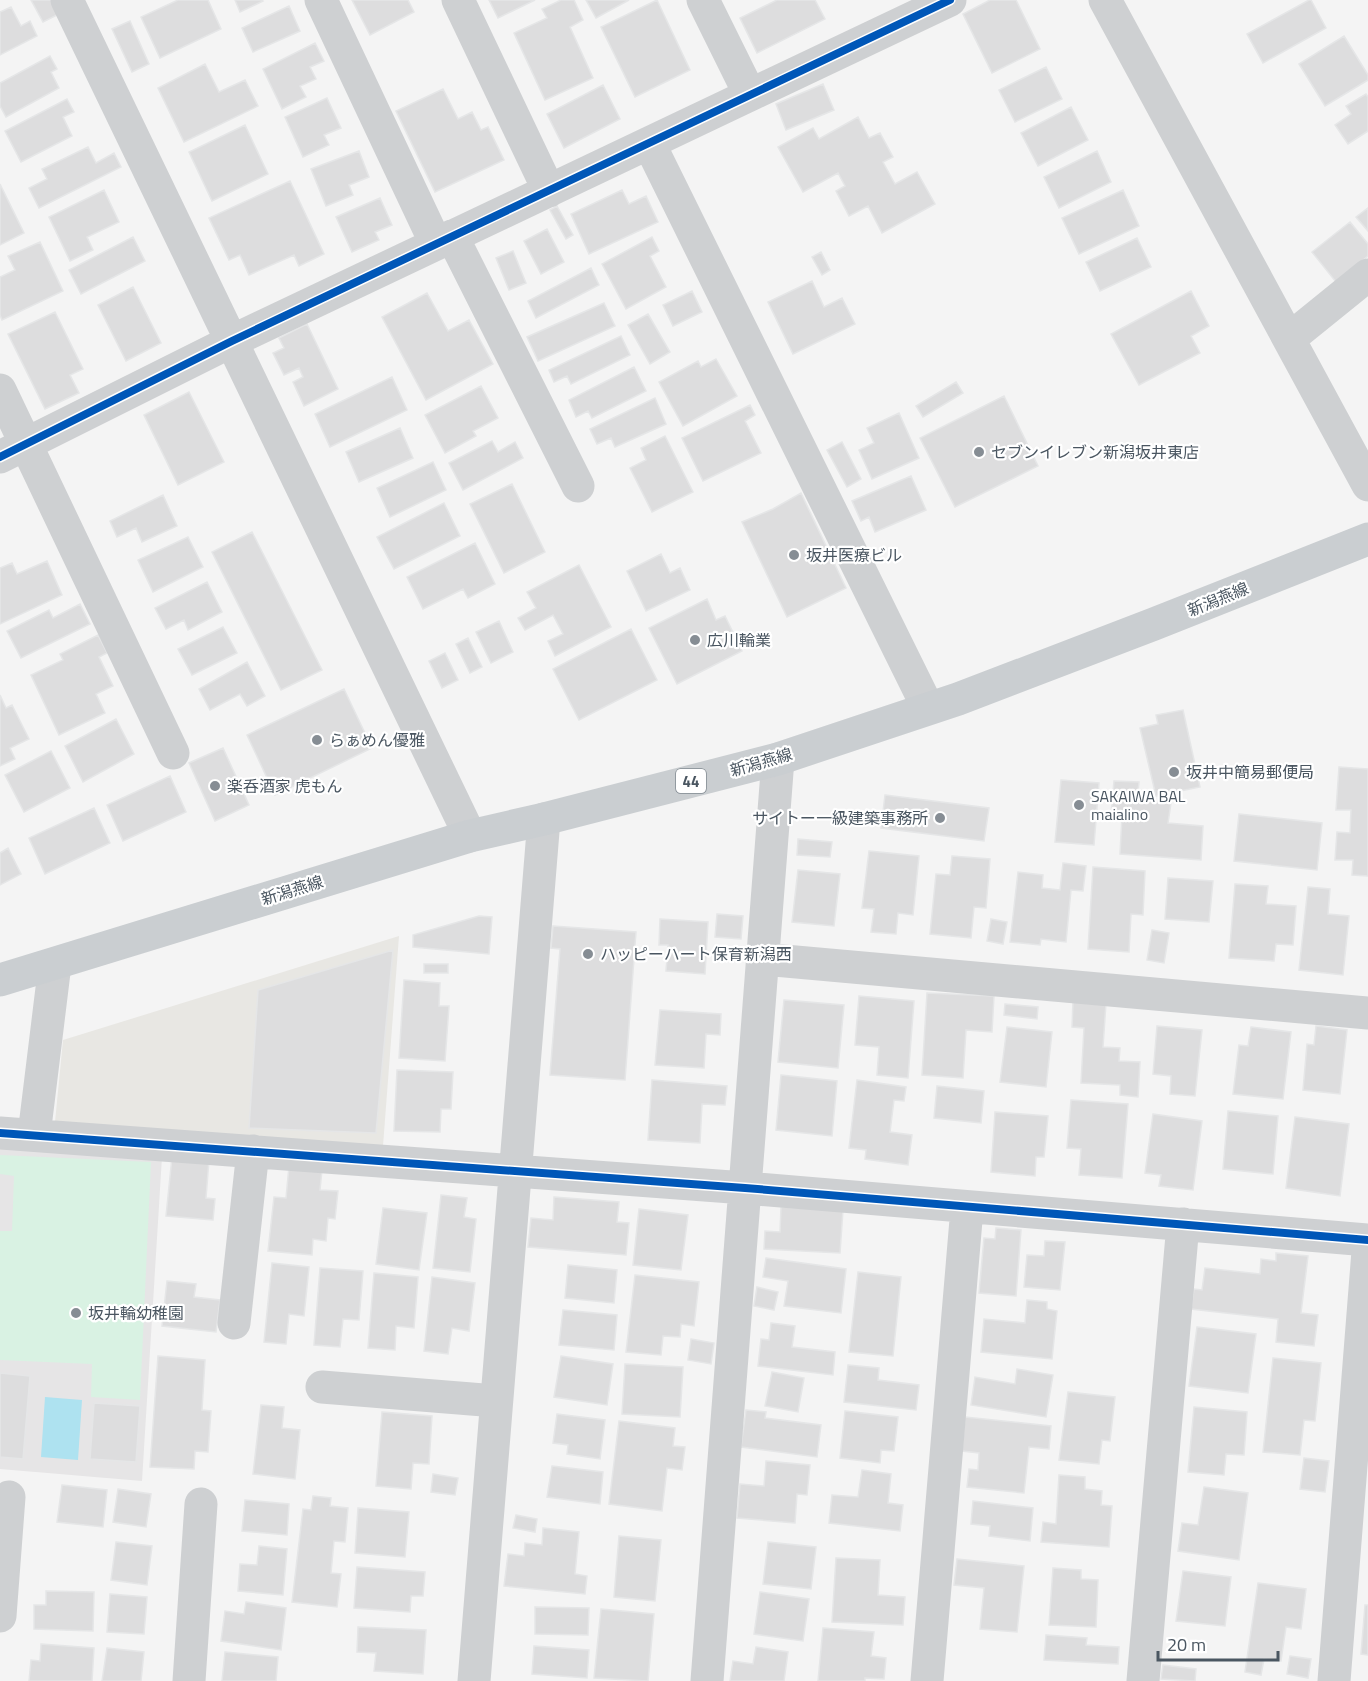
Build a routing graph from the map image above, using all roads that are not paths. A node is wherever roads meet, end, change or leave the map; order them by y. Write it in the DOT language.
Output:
graph roads {
  1 [pos="67,0"];
  2 [pos="321,0"];
  3 [pos="458,0"];
  4 [pos="703,0"];
  5 [pos="950,0"];
  6 [pos="1105,0"];
  7 [pos="750,95"];
  8 [pos="649,143"];
  9 [pos="549,191"];
  10 [pos="444,240"];
  11 [pos="1368,275"];
  12 [pos="1289,339"];
  13 [pos="232,341"];
  14 [pos="0,390"];
  15 [pos="13,451"];
  16 [pos="1368,485"];
  17 [pos="578,486"];
  18 [pos="1368,539"];
  19 [pos="928,708"];
  20 [pos="173,753"];
  21 [pos="778,759"];
  22 [pos="544,819"];
  23 [pos="470,836"];
  24 [pos="762,959"];
  25 [pos="55,964"];
  26 [pos="0,980"];
  27 [pos="1368,1013"];
  28 [pos="0,1133"];
  29 [pos="34,1135"];
  30 [pos="253,1151"];
  31 [pos="515,1171"];
  32 [pos="745,1188"];
  33 [pos="967,1208"];
  34 [pos="1183,1224"];
  35 [pos="1368,1240"];
  36 [pos="1368,1251"];
  37 [pos="234,1323"];
  38 [pos="322,1387"];
  39 [pos="496,1401"];
  40 [pos="9,1497"];
  41 [pos="201,1504"];
  42 [pos="0,1616"];
  43 [pos="189,1681"];
  44 [pos="474,1681"];
  45 [pos="707,1681"];
  46 [pos="927,1681"];
  47 [pos="1143,1681"];
  48 [pos="1334,1681"];
  1 -- 13 [label="street"];
  2 -- 10 [label="street"];
  3 -- 9 [label="street"];
  4 -- 7 [label="street"];
  5 -- 7 [label="street"];
  6 -- 12 [label="street"];
  7 -- 8 [label="street"];
  8 -- 9 [label="street"];
  8 -- 19 [label="street"];
  9 -- 10 [label="street"];
  10 -- 13 [label="street"];
  10 -- 17 [label="street"];
  11 -- 12 [label="street"];
  12 -- 16 [label="street"];
  13 -- 15 [label="street"];
  13 -- 23 [label="street"];
  14 -- 15 [label="street"];
  15 -- 20 [label="street"];
  18 -- 19 [label="main road, 新潟燕線 / 44"];
  19 -- 21 [label="main road, 新潟燕線 / 44"];
  21 -- 22 [label="main road, 新潟燕線 / 44"];
  21 -- 24 [label="street"];
  22 -- 23 [label="main road, 新潟燕線 / 44"];
  22 -- 31 [label="street"];
  23 -- 25 [label="main road, 新潟燕線 / 44"];
  24 -- 27 [label="street"];
  24 -- 32 [label="street"];
  25 -- 26 [label="main road, 新潟燕線 / 44"];
  25 -- 29 [label="street"];
  28 -- 29 [label="street"];
  29 -- 30 [label="street"];
  30 -- 31 [label="street"];
  30 -- 37 [label="street"];
  31 -- 32 [label="street"];
  31 -- 39 [label="street"];
  32 -- 33 [label="street"];
  32 -- 45 [label="street"];
  33 -- 34 [label="street"];
  33 -- 46 [label="street"];
  34 -- 35 [label="street"];
  34 -- 47 [label="street"];
  36 -- 48 [label="street"];
  38 -- 39 [label="street"];
  39 -- 44 [label="street"];
  40 -- 42 [label="street"];
  41 -- 43 [label="street"];
}
